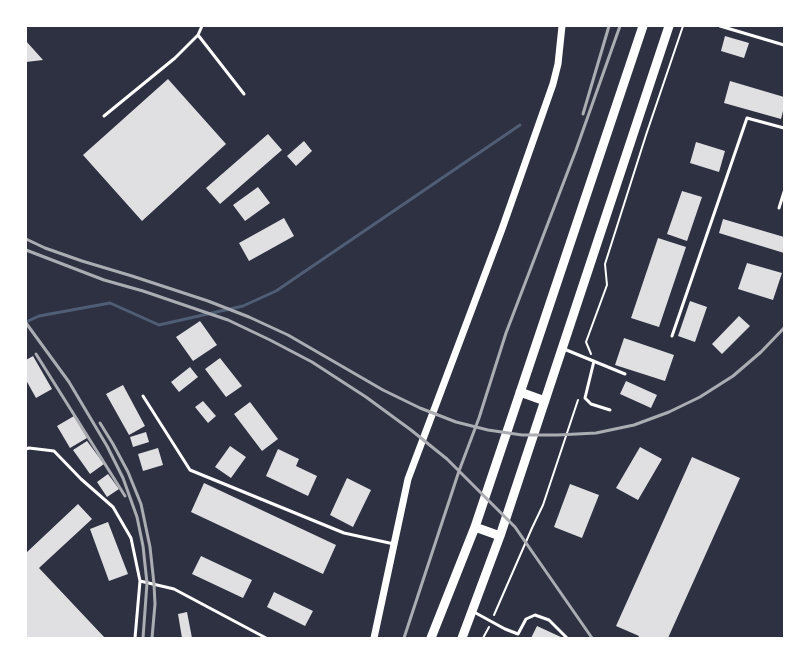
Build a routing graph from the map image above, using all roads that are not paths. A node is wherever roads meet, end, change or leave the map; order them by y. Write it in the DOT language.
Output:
graph roads {
  1 [pos="202,26"];
  2 [pos="562,26"];
  3 [pos="643,26"];
  4 [pos="669,26"];
  5 [pos="720,26"];
  6 [pos="733,28"];
  7 [pos="198,35"];
  8 [pos="784,45"];
  9 [pos="244,94"];
  10 [pos="104,116"];
  11 [pos="784,128"];
  12 [pos="784,192"];
  13 [pos="780,208"];
  14 [pos="672,336"];
  15 [pos="562,348"];
  16 [pos="594,361"];
  17 [pos="625,374"];
  18 [pos="520,392"];
  19 [pos="144,396"];
  20 [pos="545,401"];
  21 [pos="610,410"];
  22 [pos="26,449"];
  23 [pos="475,527"];
  24 [pos="500,536"];
  25 [pos="394,544"];
  26 [pos="140,581"];
  27 [pos="472,612"];
  28 [pos="518,634"];
  29 [pos="135,638"];
  30 [pos="266,638"];
  31 [pos="374,638"];
  32 [pos="431,638"];
  33 [pos="462,638"];
  34 [pos="516,638"];
  35 [pos="567,638"];
  1 -- 7 [label="lane"];
  2 -- 25 [label="street"];
  3 -- 18 [label="highway"];
  4 -- 15 [label="highway"];
  5 -- 6 [label="lane"];
  6 -- 8 [label="lane"];
  7 -- 9 [label="lane"];
  7 -- 10 [label="lane"];
  11 -- 14 [label="lane"];
  12 -- 13 [label="lane"];
  15 -- 16 [label="lane"];
  15 -- 20 [label="highway"];
  16 -- 17 [label="lane"];
  16 -- 21 [label="lane"];
  18 -- 20 [label="highway"];
  18 -- 23 [label="highway"];
  19 -- 25 [label="lane"];
  20 -- 24 [label="highway"];
  22 -- 26 [label="lane"];
  23 -- 24 [label="highway"];
  23 -- 32 [label="highway"];
  24 -- 27 [label="highway"];
  25 -- 31 [label="street"];
  26 -- 29 [label="lane"];
  26 -- 30 [label="lane"];
  27 -- 28 [label="lane"];
  27 -- 33 [label="highway"];
  28 -- 34 [label="lane"];
  28 -- 35 [label="lane"];
}
